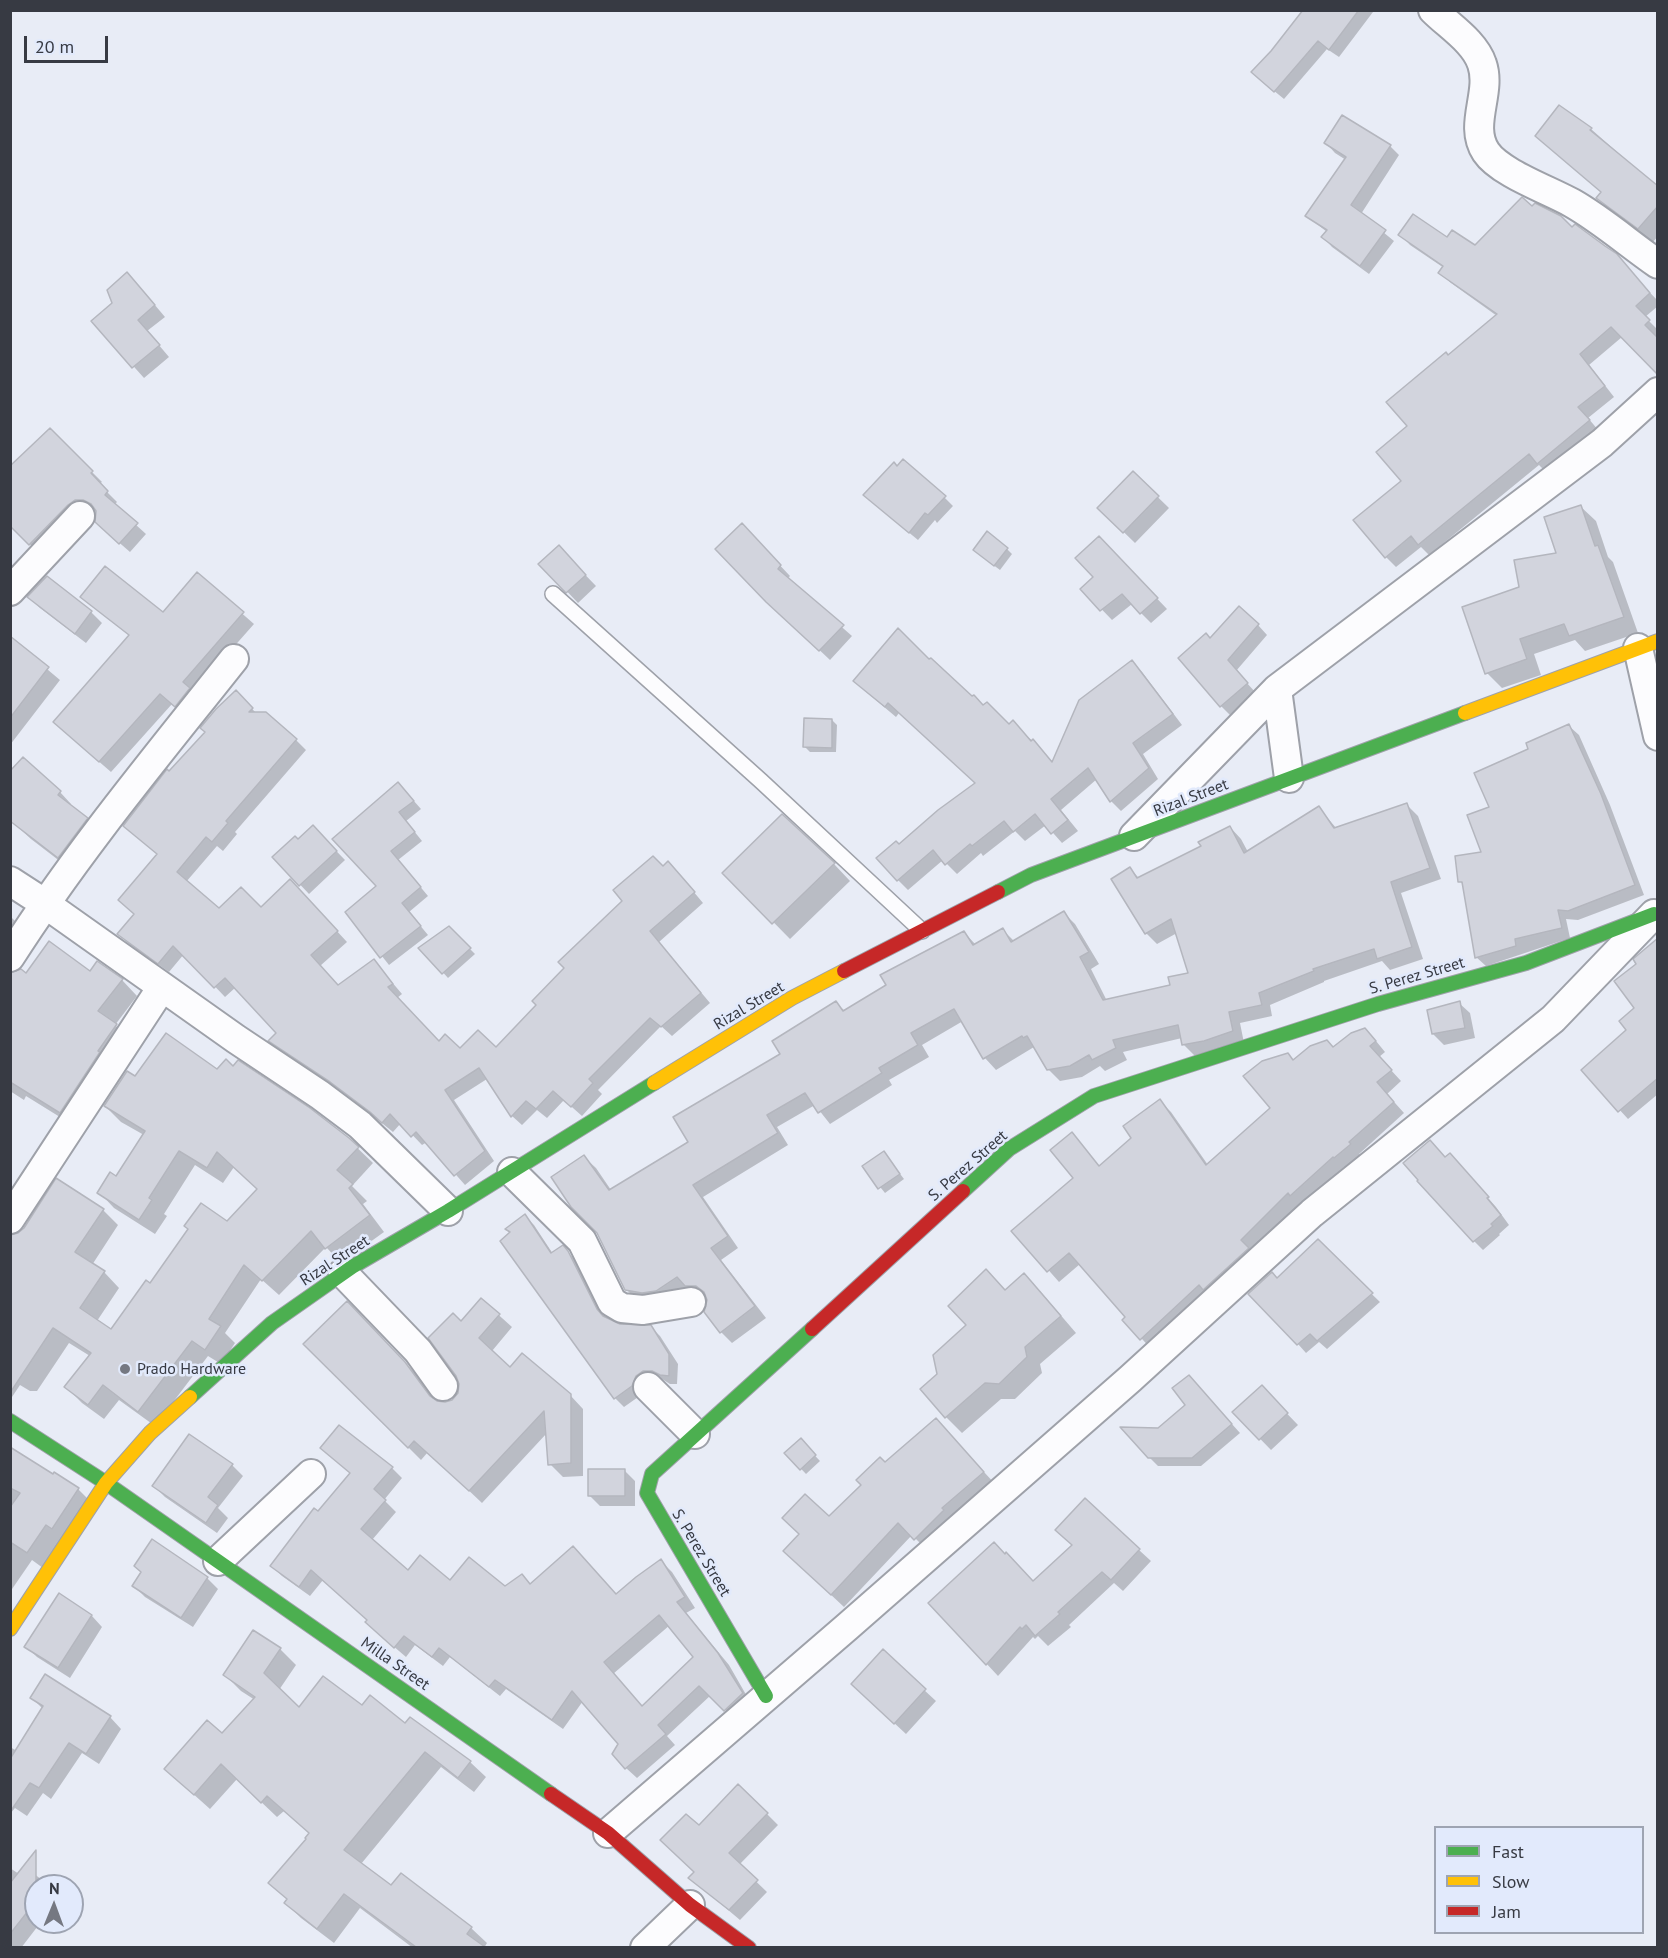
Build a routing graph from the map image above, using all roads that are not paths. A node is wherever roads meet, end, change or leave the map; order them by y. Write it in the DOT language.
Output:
graph roads {
  1 [pos="1433,10"];
  2 [pos="1658,264"];
  3 [pos="1658,392"];
  4 [pos="81,516"];
  5 [pos="10,591"];
  6 [pos="553,594"];
  7 [pos="1648,644"];
  8 [pos="234,659"];
  9 [pos="1277,689"];
  10 [pos="1658,736"];
  11 [pos="1289,778"];
  12 [pos="1134,836"];
  13 [pos="10,881"];
  14 [pos="44,903"];
  15 [pos="1656,912"];
  16 [pos="922,932"];
  17 [pos="10,957"];
  18 [pos="162,987"];
  19 [pos="512,1172"];
  20 [pos="448,1211"];
  21 [pos="10,1219"];
  22 [pos="343,1273"];
  23 [pos="691,1302"];
  24 [pos="443,1386"];
  25 [pos="648,1387"];
  26 [pos="10,1421"];
  27 [pos="695,1434"];
  28 [pos="311,1474"];
  29 [pos="106,1483"];
  30 [pos="218,1561"];
  31 [pos="10,1629"];
  32 [pos="766,1696"];
  33 [pos="608,1833"];
  34 [pos="690,1905"];
  35 [pos="645,1947"];
  36 [pos="749,1947"];
  1 -- 2 [label="street"];
  3 -- 9 [label="street"];
  4 -- 5 [label="street"];
  6 -- 16 [label="lane"];
  7 -- 10 [label="street"];
  7 -- 11 [label="street, Rizal Street"];
  8 -- 14 [label="street"];
  9 -- 11 [label="street"];
  9 -- 12 [label="street"];
  11 -- 12 [label="street, Rizal Street"];
  12 -- 16 [label="street, Rizal Street"];
  13 -- 14 [label="street"];
  14 -- 17 [label="street"];
  14 -- 18 [label="street"];
  15 -- 27 [label="street, S. Perez Street"];
  15 -- 32 [label="street"];
  16 -- 19 [label="street, Rizal Street"];
  18 -- 20 [label="street"];
  18 -- 21 [label="street"];
  19 -- 20 [label="street, Rizal Street"];
  19 -- 23 [label="street"];
  20 -- 22 [label="street, Rizal Street"];
  22 -- 24 [label="street"];
  22 -- 29 [label="street, Rizal Street"];
  25 -- 27 [label="street"];
  26 -- 29 [label="street, Milla Street"];
  27 -- 32 [label="street, S. Perez Street"];
  28 -- 30 [label="street"];
  29 -- 30 [label="street, Milla Street"];
  29 -- 31 [label="street, Rizal Street"];
  30 -- 33 [label="street, Milla Street"];
  32 -- 33 [label="street"];
  33 -- 34 [label="street, Milla Street"];
  34 -- 35 [label="street"];
  34 -- 36 [label="street, Milla Street"];
}
